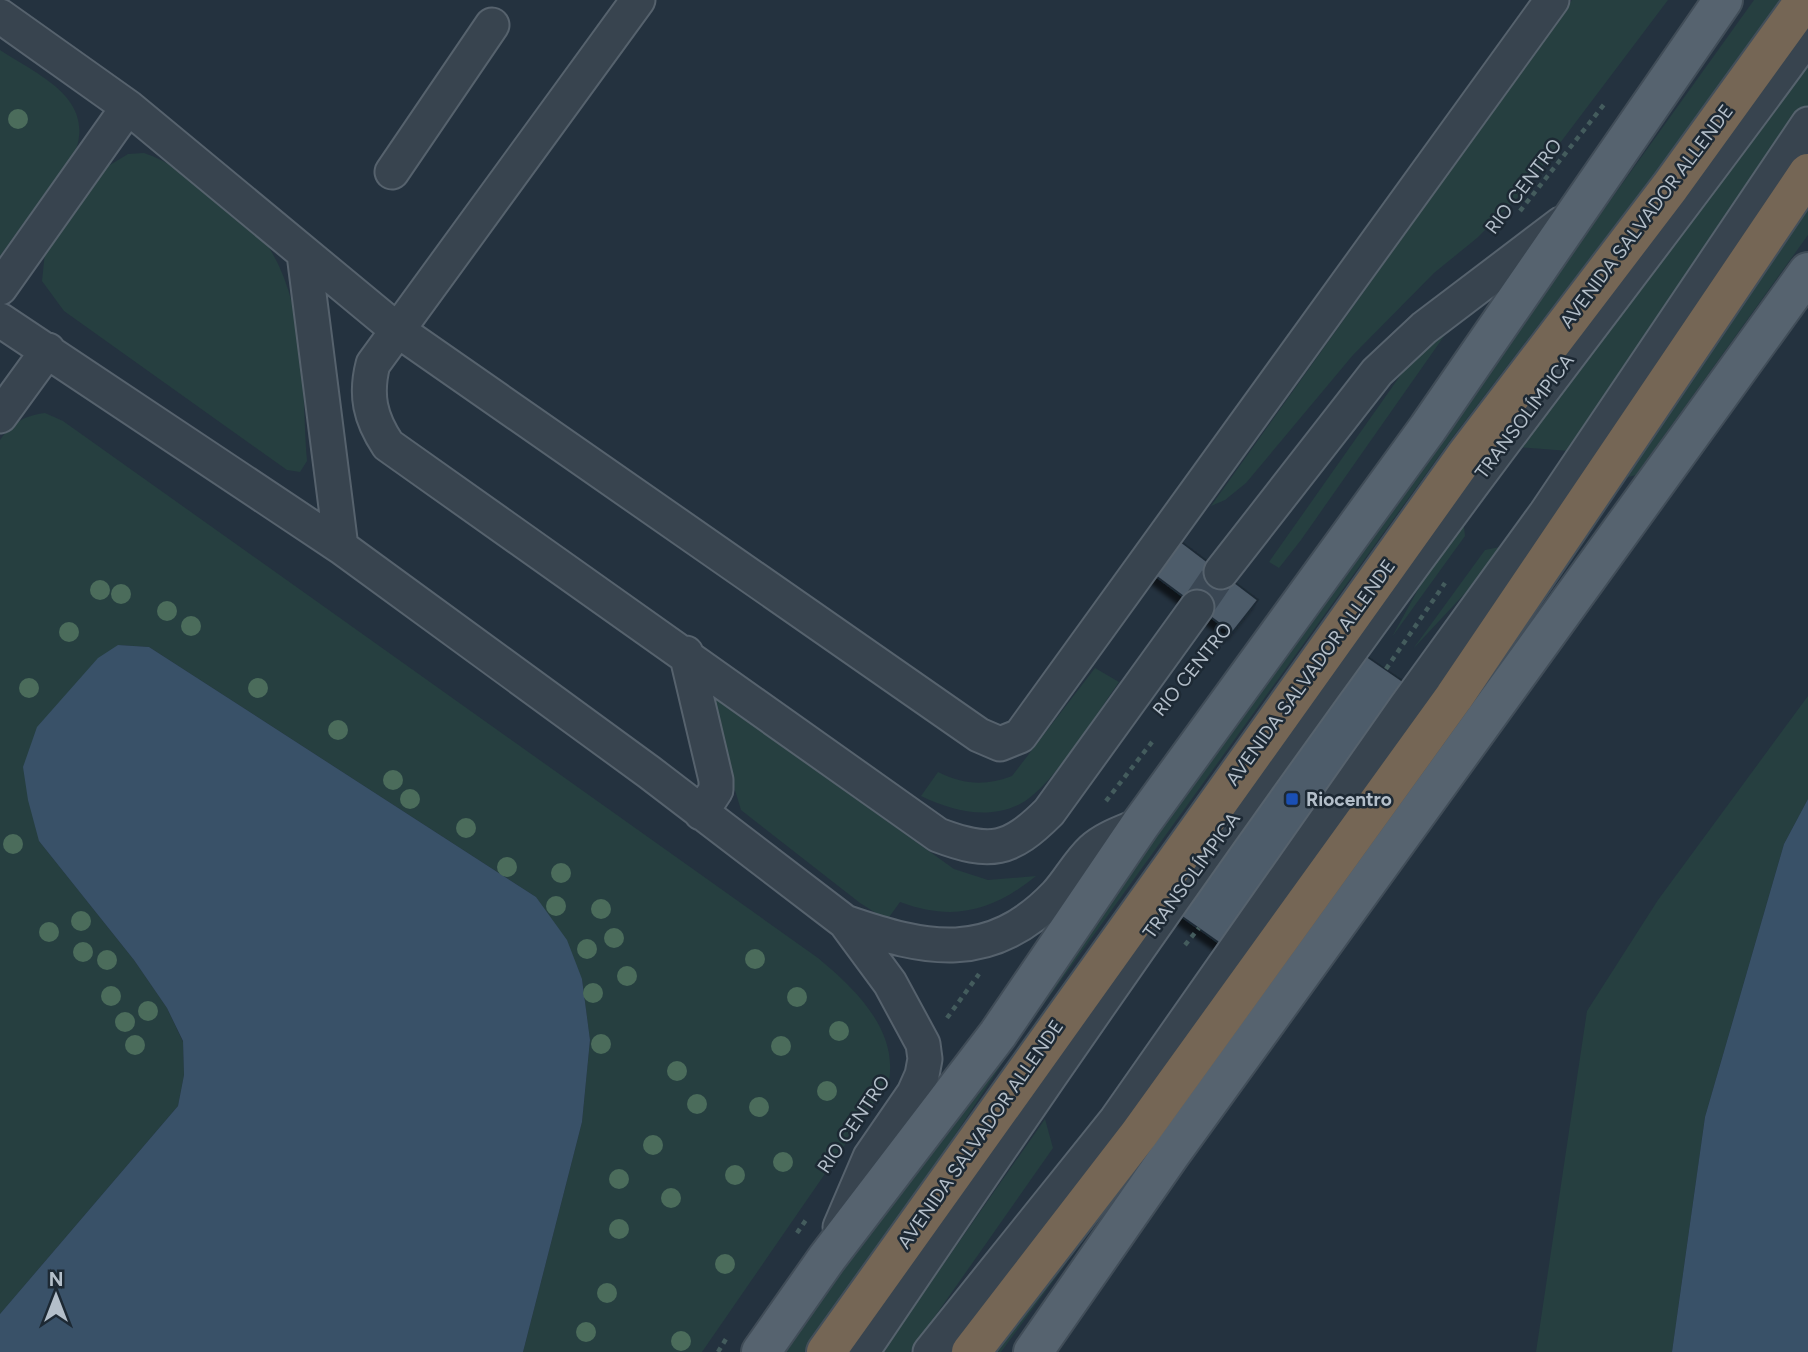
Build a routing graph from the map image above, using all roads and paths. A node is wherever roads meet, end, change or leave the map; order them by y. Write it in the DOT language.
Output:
graph roads {
  1 [pos="638,0"];
  2 [pos="1552,0"];
  3 [pos="1723,0"];
  4 [pos="1805,0"];
  5 [pos="0,16"];
  6 [pos="492,25"];
  7 [pos="1808,36"];
  8 [pos="1612,93"];
  9 [pos="128,107"];
  10 [pos="1808,124"];
  11 [pos="392,172"];
  12 [pos="1808,173"];
  13 [pos="1577,212"];
  14 [pos="1514,219"];
  15 [pos="304,254"];
  16 [pos="1808,272"];
  17 [pos="0,288"];
  18 [pos="0,320"];
  19 [pos="396,329"];
  20 [pos="48,350"];
  21 [pos="0,416"];
  22 [pos="341,547"];
  23 [pos="1221,572"];
  24 [pos="1197,607"];
  25 [pos="687,653"];
  26 [pos="1158,734"];
  27 [pos="1100,809"];
  28 [pos="701,813"];
  29 [pos="1140,825"];
  30 [pos="845,922"];
  31 [pos="999,938"];
  32 [pos="923,1044"];
  33 [pos="809,1215"];
  34 [pos="794,1238"];
  35 [pos="827,1258"];
  36 [pos="747,1341"];
  37 [pos="718,1352"];
  38 [pos="826,1352"];
  39 [pos="862,1352"];
  40 [pos="930,1352"];
  41 [pos="971,1352"];
  42 [pos="1033,1352"];
  1 -- 19 [label="lane"];
  2 -- 19 [label="lane"];
  3 -- 13 [label="main road"];
  4 -- 38 [label="highway, AVENIDA SALVADOR ALLENDE"];
  5 -- 9 [label="lane"];
  6 -- 11 [label="lane"];
  7 -- 39 [label="lane, TRANSOLÍMPICA"];
  8 -- 14 [label="path, RIO CENTRO"];
  9 -- 15 [label="lane"];
  9 -- 17 [label="lane"];
  10 -- 40 [label="lane"];
  12 -- 41 [label="highway"];
  13 -- 23 [label="lane"];
  13 -- 29 [label="main road"];
  15 -- 19 [label="lane"];
  15 -- 22 [label="lane"];
  16 -- 42 [label="main road"];
  18 -- 20 [label="lane"];
  19 -- 25 [label="lane"];
  20 -- 21 [label="lane"];
  20 -- 22 [label="lane"];
  22 -- 28 [label="lane"];
  24 -- 25 [label="lane"];
  25 -- 28 [label="lane"];
  26 -- 27 [label="path, RIO CENTRO"];
  28 -- 30 [label="lane"];
  29 -- 31 [label="lane"];
  29 -- 35 [label="main road"];
  30 -- 31 [label="lane"];
  30 -- 32 [label="lane"];
  31 -- 32 [label="path"];
  32 -- 35 [label="lane"];
  33 -- 34 [label="path"];
  35 -- 36 [label="main road"];
  36 -- 37 [label="path"];
}
